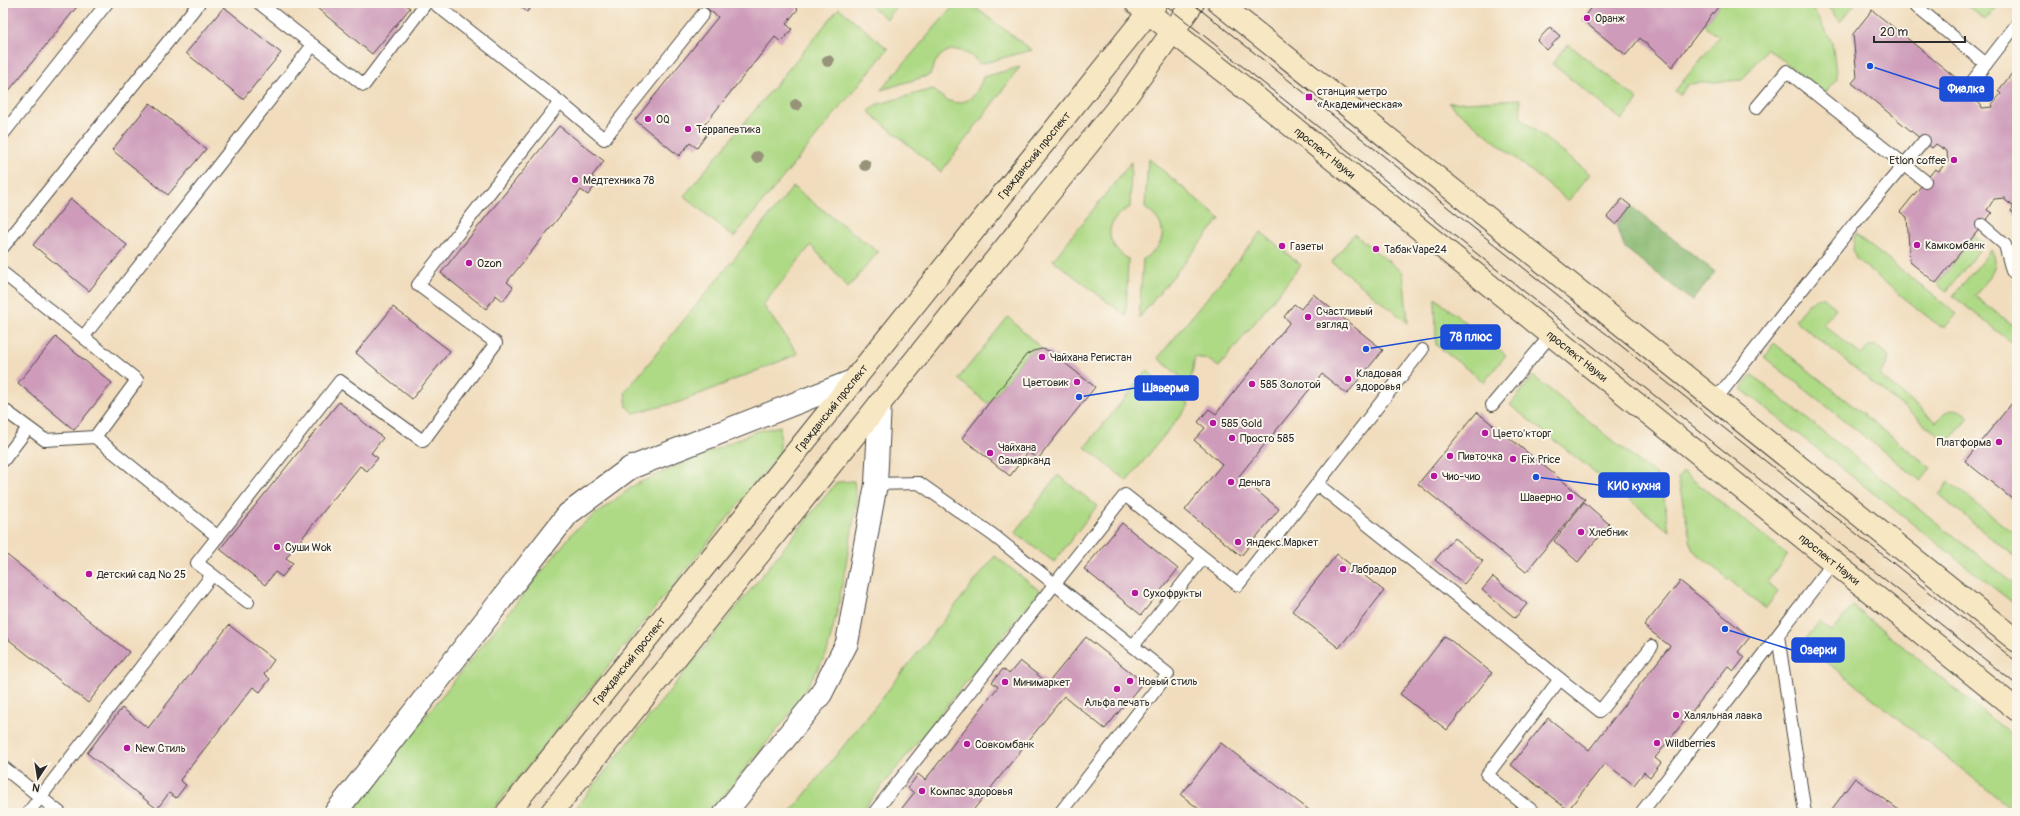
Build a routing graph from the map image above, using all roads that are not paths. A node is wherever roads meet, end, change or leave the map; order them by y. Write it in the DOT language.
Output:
graph roads {
  1 [pos="107,3"];
  2 [pos="198,3"];
  3 [pos="259,3"];
  4 [pos="426,3"];
  5 [pos="434,3"];
  6 [pos="1193,3"];
  7 [pos="1219,3"];
  8 [pos="1912,3"];
  9 [pos="1146,6"];
  10 [pos="703,14"];
  11 [pos="2017,24"];
  12 [pos="1172,31"];
  13 [pos="313,45"];
  14 [pos="1986,64"];
  15 [pos="1968,87"];
  16 [pos="560,102"];
  17 [pos="1756,108"];
  18 [pos="3,134"];
  19 [pos="1924,141"];
  20 [pos="1904,163"];
  21 [pos="1925,181"];
  22 [pos="1982,225"];
  23 [pos="3,247"];
  24 [pos="3,273"];
  25 [pos="2017,275"];
  26 [pos="84,336"];
  27 [pos="1550,336"];
  28 [pos="1422,350"];
  29 [pos="855,380"];
  30 [pos="1716,399"];
  31 [pos="880,403"];
  32 [pos="1492,405"];
  33 [pos="3,409"];
  34 [pos="28,428"];
  35 [pos="96,437"];
  36 [pos="3,461"];
  37 [pos="876,484"];
  38 [pos="1317,484"];
  39 [pos="218,537"];
  40 [pos="1203,558"];
  41 [pos="1834,562"];
  42 [pos="212,575"];
  43 [pos="1055,585"];
  44 [pos="248,602"];
  45 [pos="1778,636"];
  46 [pos="2017,641"];
  47 [pos="1133,646"];
  48 [pos="1652,646"];
  49 [pos="1560,680"];
  50 [pos="2017,710"];
  51 [pos="3,767"];
  52 [pos="42,798"];
  53 [pos="1520,809"];
  54 [pos="28,813"];
  55 [pos="60,813"];
  56 [pos="335,813"];
  57 [pos="507,813"];
  58 [pos="551,813"];
  59 [pos="726,813"];
  60 [pos="874,813"];
  61 [pos="1060,813"];
  62 [pos="1535,813"];
  63 [pos="1640,813"];
  64 [pos="1805,813"];
  1 -- 18 [label="lane"];
  2 -- 23 [label="lane"];
  3 -- 13 [label="lane"];
  4 -- 13 [label="lane"];
  5 -- 16 [label="lane"];
  6 -- 12 [label="main road"];
  7 -- 30 [label="main road"];
  8 -- 14 [label="lane"];
  9 -- 12 [label="main road, проспект Науки"];
  9 -- 29 [label="main road, Гражданский проспект"];
  10 -- 16 [label="lane"];
  11 -- 14 [label="lane"];
  12 -- 27 [label="main road, проспект Науки"];
  12 -- 31 [label="main road"];
  13 -- 26 [label="lane"];
  14 -- 15 [label="lane"];
  16 -- 39 [label="lane"];
  17 -- 20 [label="lane"];
  19 -- 20 [label="lane"];
  20 -- 21 [label="lane"];
  20 -- 30 [label="lane"];
  22 -- 25 [label="lane"];
  24 -- 26 [label="lane"];
  26 -- 35 [label="lane"];
  27 -- 32 [label="lane"];
  27 -- 41 [label="main road, проспект Науки"];
  28 -- 38 [label="lane"];
  29 -- 56 [label="street"];
  29 -- 57 [label="main road, Гражданский проспект"];
  30 -- 46 [label="main road"];
  31 -- 37 [label="street"];
  31 -- 58 [label="main road"];
  33 -- 34 [label="lane"];
  34 -- 35 [label="lane"];
  34 -- 36 [label="lane"];
  35 -- 39 [label="lane"];
  37 -- 43 [label="lane"];
  37 -- 59 [label="street"];
  38 -- 40 [label="lane"];
  38 -- 49 [label="lane"];
  39 -- 42 [label="lane"];
  40 -- 43 [label="lane"];
  40 -- 47 [label="lane"];
  41 -- 45 [label="lane"];
  41 -- 50 [label="main road, проспект Науки"];
  42 -- 44 [label="lane"];
  42 -- 52 [label="lane"];
  43 -- 47 [label="lane"];
  43 -- 60 [label="lane"];
  45 -- 63 [label="lane"];
  45 -- 64 [label="lane"];
  47 -- 61 [label="lane"];
  48 -- 49 [label="lane"];
  49 -- 53 [label="lane"];
  51 -- 52 [label="lane"];
  52 -- 54 [label="lane"];
  52 -- 55 [label="lane"];
  53 -- 62 [label="lane"];
}
